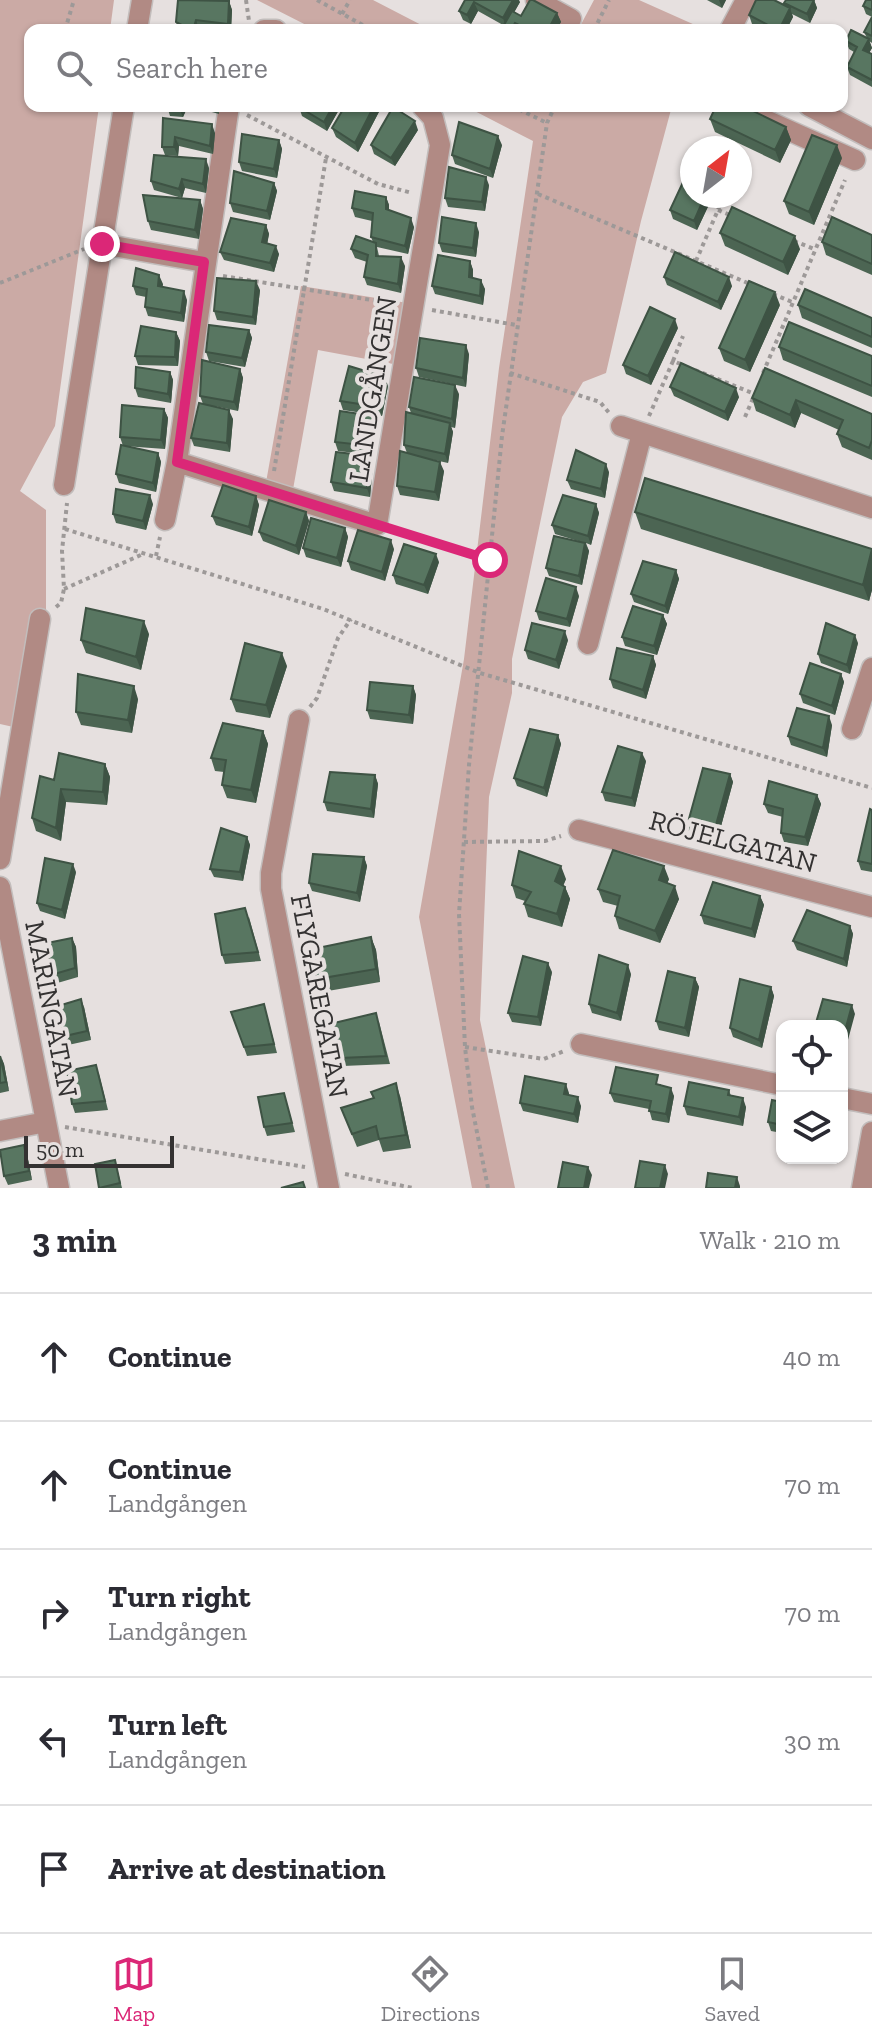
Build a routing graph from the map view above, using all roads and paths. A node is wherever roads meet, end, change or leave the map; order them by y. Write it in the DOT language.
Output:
graph roads {
  1 [pos="74,0"];
  2 [pos="142,0"];
  3 [pos="246,0"];
  4 [pos="317,0"];
  5 [pos="350,0"];
  6 [pos="536,0"];
  7 [pos="609,0"];
  8 [pos="746,0"];
  9 [pos="342,14"];
  10 [pos="571,19"];
  11 [pos="67,24"];
  12 [pos="138,24"];
  13 [pos="250,24"];
  14 [pos="361,24"];
  15 [pos="597,24"];
  16 [pos="733,24"];
  17 [pos="123,112"];
  18 [pos="237,112"];
  19 [pos="241,112"];
  20 [pos="426,112"];
  21 [pos="524,112"];
  22 [pos="552,112"];
  23 [pos="747,112"];
  24 [pos="820,112"];
  25 [pos="547,123"];
  26 [pos="872,139"];
  27 [pos="326,158"];
  28 [pos="855,160"];
  29 [pos="845,180"];
  30 [pos="538,194"];
  31 [pos="432,199"];
  32 [pos="718,210"];
  33 [pos="732,216"];
  34 [pos="826,221"];
  35 [pos="838,226"];
  36 [pos="787,238"];
  37 [pos="102,244"];
  38 [pos="814,249"];
  39 [pos="696,261"];
  40 [pos="204,267"];
  41 [pos="0,283"];
  42 [pos="751,284"];
  43 [pos="305,290"];
  44 [pos="764,290"];
  45 [pos="792,302"];
  46 [pos="413,307"];
  47 [pos="516,325"];
  48 [pos="683,336"];
  49 [pos="673,361"];
  50 [pos="510,373"];
  51 [pos="755,394"];
  52 [pos="745,417"];
  53 [pos="621,426"];
  54 [pos="642,433"];
  55 [pos="177,462"];
  56 [pos="64,485"];
  57 [pos="271,492"];
  58 [pos="872,508"];
  59 [pos="165,520"];
  60 [pos="377,525"];
  61 [pos="65,529"];
  62 [pos="145,553"];
  63 [pos="490,560"];
  64 [pos="64,589"];
  65 [pos="40,619"];
  66 [pos="351,619"];
  67 [pos="588,644"];
  68 [pos="872,668"];
  69 [pos="480,673"];
  70 [pos="299,720"];
  71 [pos="852,729"];
  72 [pos="872,788"];
  73 [pos="579,830"];
  74 [pos="464,842"];
  75 [pos="0,859"];
  76 [pos="0,887"];
  77 [pos="872,907"];
  78 [pos="581,1044"];
  79 [pos="465,1047"];
  80 [pos="776,1084"];
  81 [pos="848,1099"];
  82 [pos="872,1104"];
  83 [pos="46,1122"];
  84 [pos="0,1131"];
  85 [pos="872,1132"];
  86 [pos="327,1179"];
  87 [pos="59,1188"];
  88 [pos="413,1188"];
  89 [pos="488,1188"];
  90 [pos="862,1188"];
  1 -- 11 [label="path"];
  2 -- 12 [label="street"];
  3 -- 13 [label="path"];
  4 -- 9 [label="path"];
  5 -- 9 [label="path"];
  6 -- 10 [label="street"];
  7 -- 15 [label="path"];
  8 -- 16 [label="street"];
  9 -- 14 [label="path"];
  17 -- 37 [label="street"];
  18 -- 40 [label="street"];
  19 -- 27 [label="path"];
  20 -- 31 [label="street, LANDGÅNGEN"];
  21 -- 25 [label="path"];
  22 -- 25 [label="path"];
  23 -- 28 [label="street"];
  24 -- 26 [label="street"];
  25 -- 30 [label="path"];
  27 -- 31 [label="path"];
  27 -- 43 [label="path"];
  29 -- 34 [label="path"];
  30 -- 39 [label="path"];
  30 -- 47 [label="path"];
  31 -- 46 [label="street, LANDGÅNGEN"];
  32 -- 33 [label="path"];
  32 -- 39 [label="path"];
  34 -- 35 [label="path"];
  34 -- 38 [label="path"];
  36 -- 38 [label="path"];
  37 -- 40 [label="street"];
  37 -- 41 [label="path"];
  37 -- 56 [label="street"];
  38 -- 45 [label="path"];
  39 -- 42 [label="path"];
  40 -- 43 [label="path"];
  40 -- 55 [label="street"];
  43 -- 46 [label="path"];
  43 -- 57 [label="path"];
  44 -- 45 [label="path"];
  45 -- 51 [label="path"];
  46 -- 47 [label="path"];
  46 -- 60 [label="street, LANDGÅNGEN"];
  47 -- 50 [label="path"];
  48 -- 49 [label="path"];
  49 -- 51 [label="path"];
  49 -- 54 [label="path"];
  50 -- 53 [label="path"];
  50 -- 63 [label="path"];
  51 -- 52 [label="path"];
  53 -- 54 [label="street"];
  54 -- 58 [label="street"];
  54 -- 67 [label="street"];
  55 -- 57 [label="street, LANDGÅNGEN"];
  55 -- 59 [label="street"];
  56 -- 61 [label="path"];
  57 -- 60 [label="street, LANDGÅNGEN"];
  60 -- 63 [label="path"];
  61 -- 62 [label="path"];
  61 -- 64 [label="path"];
  62 -- 64 [label="path"];
  62 -- 66 [label="path"];
  63 -- 69 [label="path"];
  64 -- 65 [label="path"];
  65 -- 75 [label="street"];
  66 -- 69 [label="path"];
  66 -- 70 [label="path"];
  68 -- 71 [label="street"];
  69 -- 72 [label="path"];
  69 -- 74 [label="path"];
  70 -- 86 [label="street, FLYGAREGATAN"];
  73 -- 74 [label="path"];
  73 -- 77 [label="street, RÖJELGATAN"];
  74 -- 79 [label="path"];
  76 -- 83 [label="street, MARINGATAN"];
  78 -- 79 [label="path"];
  78 -- 80 [label="street"];
  79 -- 89 [label="path"];
  81 -- 82 [label="street"];
  83 -- 84 [label="street"];
  83 -- 86 [label="path"];
  83 -- 87 [label="street, MARINGATAN"];
  85 -- 90 [label="street"];
  86 -- 88 [label="path"];
}
